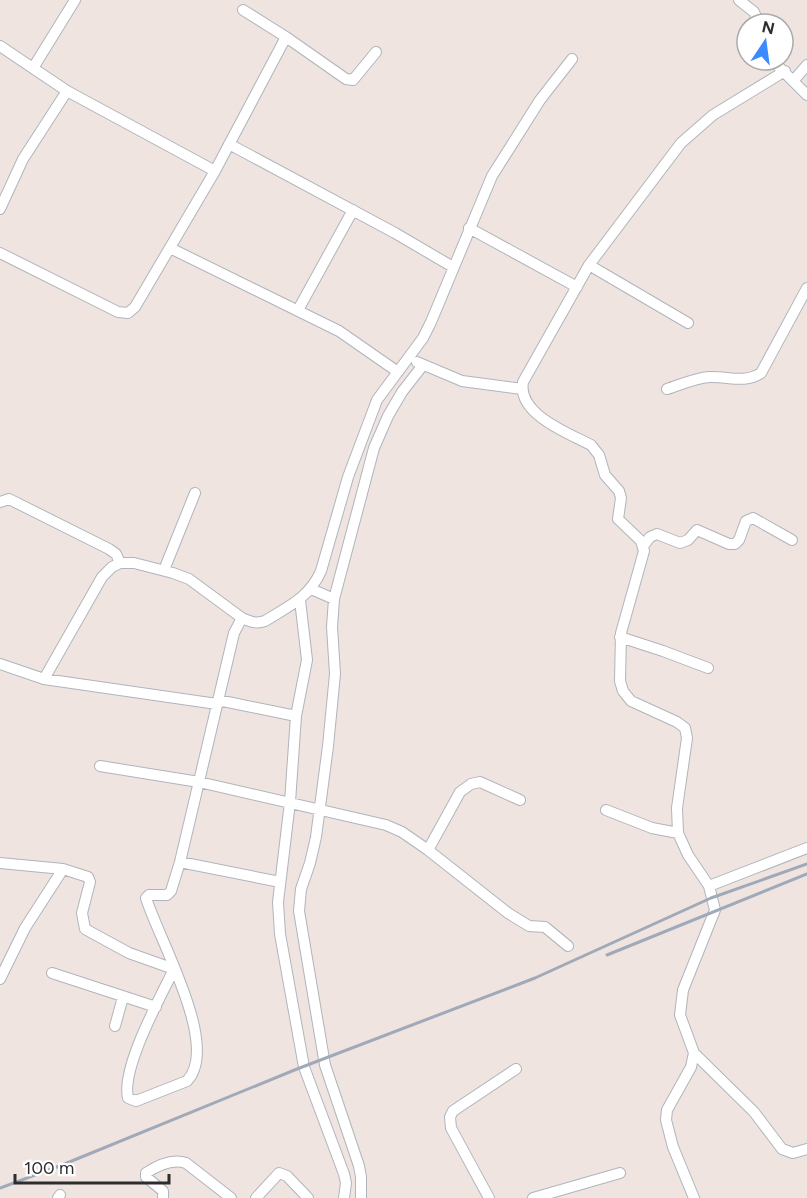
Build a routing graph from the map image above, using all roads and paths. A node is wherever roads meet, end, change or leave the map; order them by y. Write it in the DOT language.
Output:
graph roads {
  1 [pos="75,0"];
  2 [pos="739,0"];
  3 [pos="243,10"];
  4 [pos="754,12"];
  5 [pos="286,37"];
  6 [pos="0,46"];
  7 [pos="376,52"];
  8 [pos="572,59"];
  9 [pos="807,65"];
  10 [pos="33,68"];
  11 [pos="785,72"];
  12 [pos="794,80"];
  13 [pos="68,91"];
  14 [pos="807,95"];
  15 [pos="229,144"];
  16 [pos="215,171"];
  17 [pos="0,209"];
  18 [pos="353,210"];
  19 [pos="469,228"];
  20 [pos="170,248"];
  21 [pos="0,253"];
  22 [pos="589,265"];
  23 [pos="453,267"];
  24 [pos="577,287"];
  25 [pos="807,288"];
  26 [pos="298,310"];
  27 [pos="688,323"];
  28 [pos="408,358"];
  29 [pos="423,365"];
  30 [pos="398,372"];
  31 [pos="667,388"];
  32 [pos="522,389"];
  33 [pos="195,493"];
  34 [pos="0,502"];
  35 [pos="792,540"];
  36 [pos="644,545"];
  37 [pos="120,563"];
  38 [pos="164,570"];
  39 [pos="324,595"];
  40 [pos="300,600"];
  41 [pos="242,618"];
  42 [pos="620,637"];
  43 [pos="0,664"];
  44 [pos="708,668"];
  45 [pos="44,679"];
  46 [pos="217,702"];
  47 [pos="296,716"];
  48 [pos="100,766"];
  49 [pos="199,782"];
  50 [pos="520,800"];
  51 [pos="305,805"];
  52 [pos="606,810"];
  53 [pos="678,833"];
  54 [pos="807,848"];
  55 [pos="428,850"];
  56 [pos="180,862"];
  57 [pos="0,863"];
  58 [pos="63,869"];
  59 [pos="280,882"];
  60 [pos="709,886"];
  61 [pos="568,946"];
  62 [pos="174,969"];
  63 [pos="52,973"];
  64 [pos="0,979"];
  65 [pos="123,997"];
  66 [pos="156,1007"];
  67 [pos="115,1026"];
  68 [pos="694,1053"];
  69 [pos="516,1069"];
  70 [pos="807,1149"];
  71 [pos="620,1173"];
  72 [pos="163,1198"];
  73 [pos="231,1198"];
  74 [pos="256,1198"];
  75 [pos="308,1198"];
  76 [pos="344,1198"];
  77 [pos="360,1198"];
  78 [pos="489,1198"];
  79 [pos="533,1198"];
  80 [pos="694,1198"];
  1 -- 10 [label="street"];
  2 -- 4 [label="street"];
  3 -- 5 [label="street"];
  5 -- 7 [label="street"];
  5 -- 15 [label="street"];
  6 -- 10 [label="street"];
  8 -- 19 [label="street"];
  9 -- 12 [label="street"];
  10 -- 13 [label="street"];
  11 -- 12 [label="street"];
  11 -- 22 [label="street"];
  12 -- 14 [label="street"];
  13 -- 16 [label="street"];
  13 -- 17 [label="street"];
  15 -- 16 [label="street"];
  15 -- 18 [label="street"];
  16 -- 20 [label="street"];
  18 -- 23 [label="street"];
  18 -- 26 [label="street"];
  19 -- 23 [label="street"];
  19 -- 24 [label="street"];
  20 -- 21 [label="street"];
  20 -- 26 [label="street"];
  22 -- 24 [label="street"];
  22 -- 27 [label="street"];
  23 -- 28 [label="street"];
  24 -- 32 [label="street"];
  25 -- 31 [label="street"];
  26 -- 30 [label="street"];
  28 -- 29 [label="street"];
  28 -- 30 [label="street"];
  29 -- 32 [label="street"];
  29 -- 39 [label="street"];
  30 -- 39 [label="street"];
  32 -- 36 [label="street"];
  33 -- 38 [label="street"];
  34 -- 37 [label="street"];
  35 -- 36 [label="street"];
  36 -- 42 [label="street"];
  37 -- 38 [label="street"];
  37 -- 45 [label="street"];
  38 -- 41 [label="street"];
  39 -- 40 [label="street"];
  39 -- 51 [label="street"];
  40 -- 41 [label="street"];
  40 -- 47 [label="street"];
  41 -- 46 [label="street"];
  42 -- 44 [label="street"];
  42 -- 53 [label="street"];
  43 -- 45 [label="street"];
  45 -- 46 [label="street"];
  46 -- 47 [label="street"];
  46 -- 49 [label="street"];
  47 -- 51 [label="street"];
  48 -- 49 [label="street"];
  49 -- 51 [label="street"];
  49 -- 56 [label="street"];
  50 -- 55 [label="street"];
  51 -- 55 [label="street"];
  51 -- 59 [label="street"];
  51 -- 77 [label="street"];
  52 -- 53 [label="street"];
  53 -- 60 [label="street"];
  54 -- 60 [label="street"];
  55 -- 61 [label="street"];
  56 -- 59 [label="street"];
  56 -- 62 [label="street"];
  57 -- 58 [label="street"];
  58 -- 62 [label="street"];
  58 -- 64 [label="street"];
  59 -- 76 [label="street"];
  60 -- 68 [label="street"];
  62 -- 66 [label="street"];
  62 -- 66 [label="street"];
  63 -- 65 [label="street"];
  65 -- 66 [label="street"];
  65 -- 67 [label="street"];
  68 -- 70 [label="street"];
  68 -- 80 [label="street"];
  69 -- 78 [label="street"];
  71 -- 79 [label="street"];
  72 -- 73 [label="street"];
  74 -- 75 [label="street"];
}
